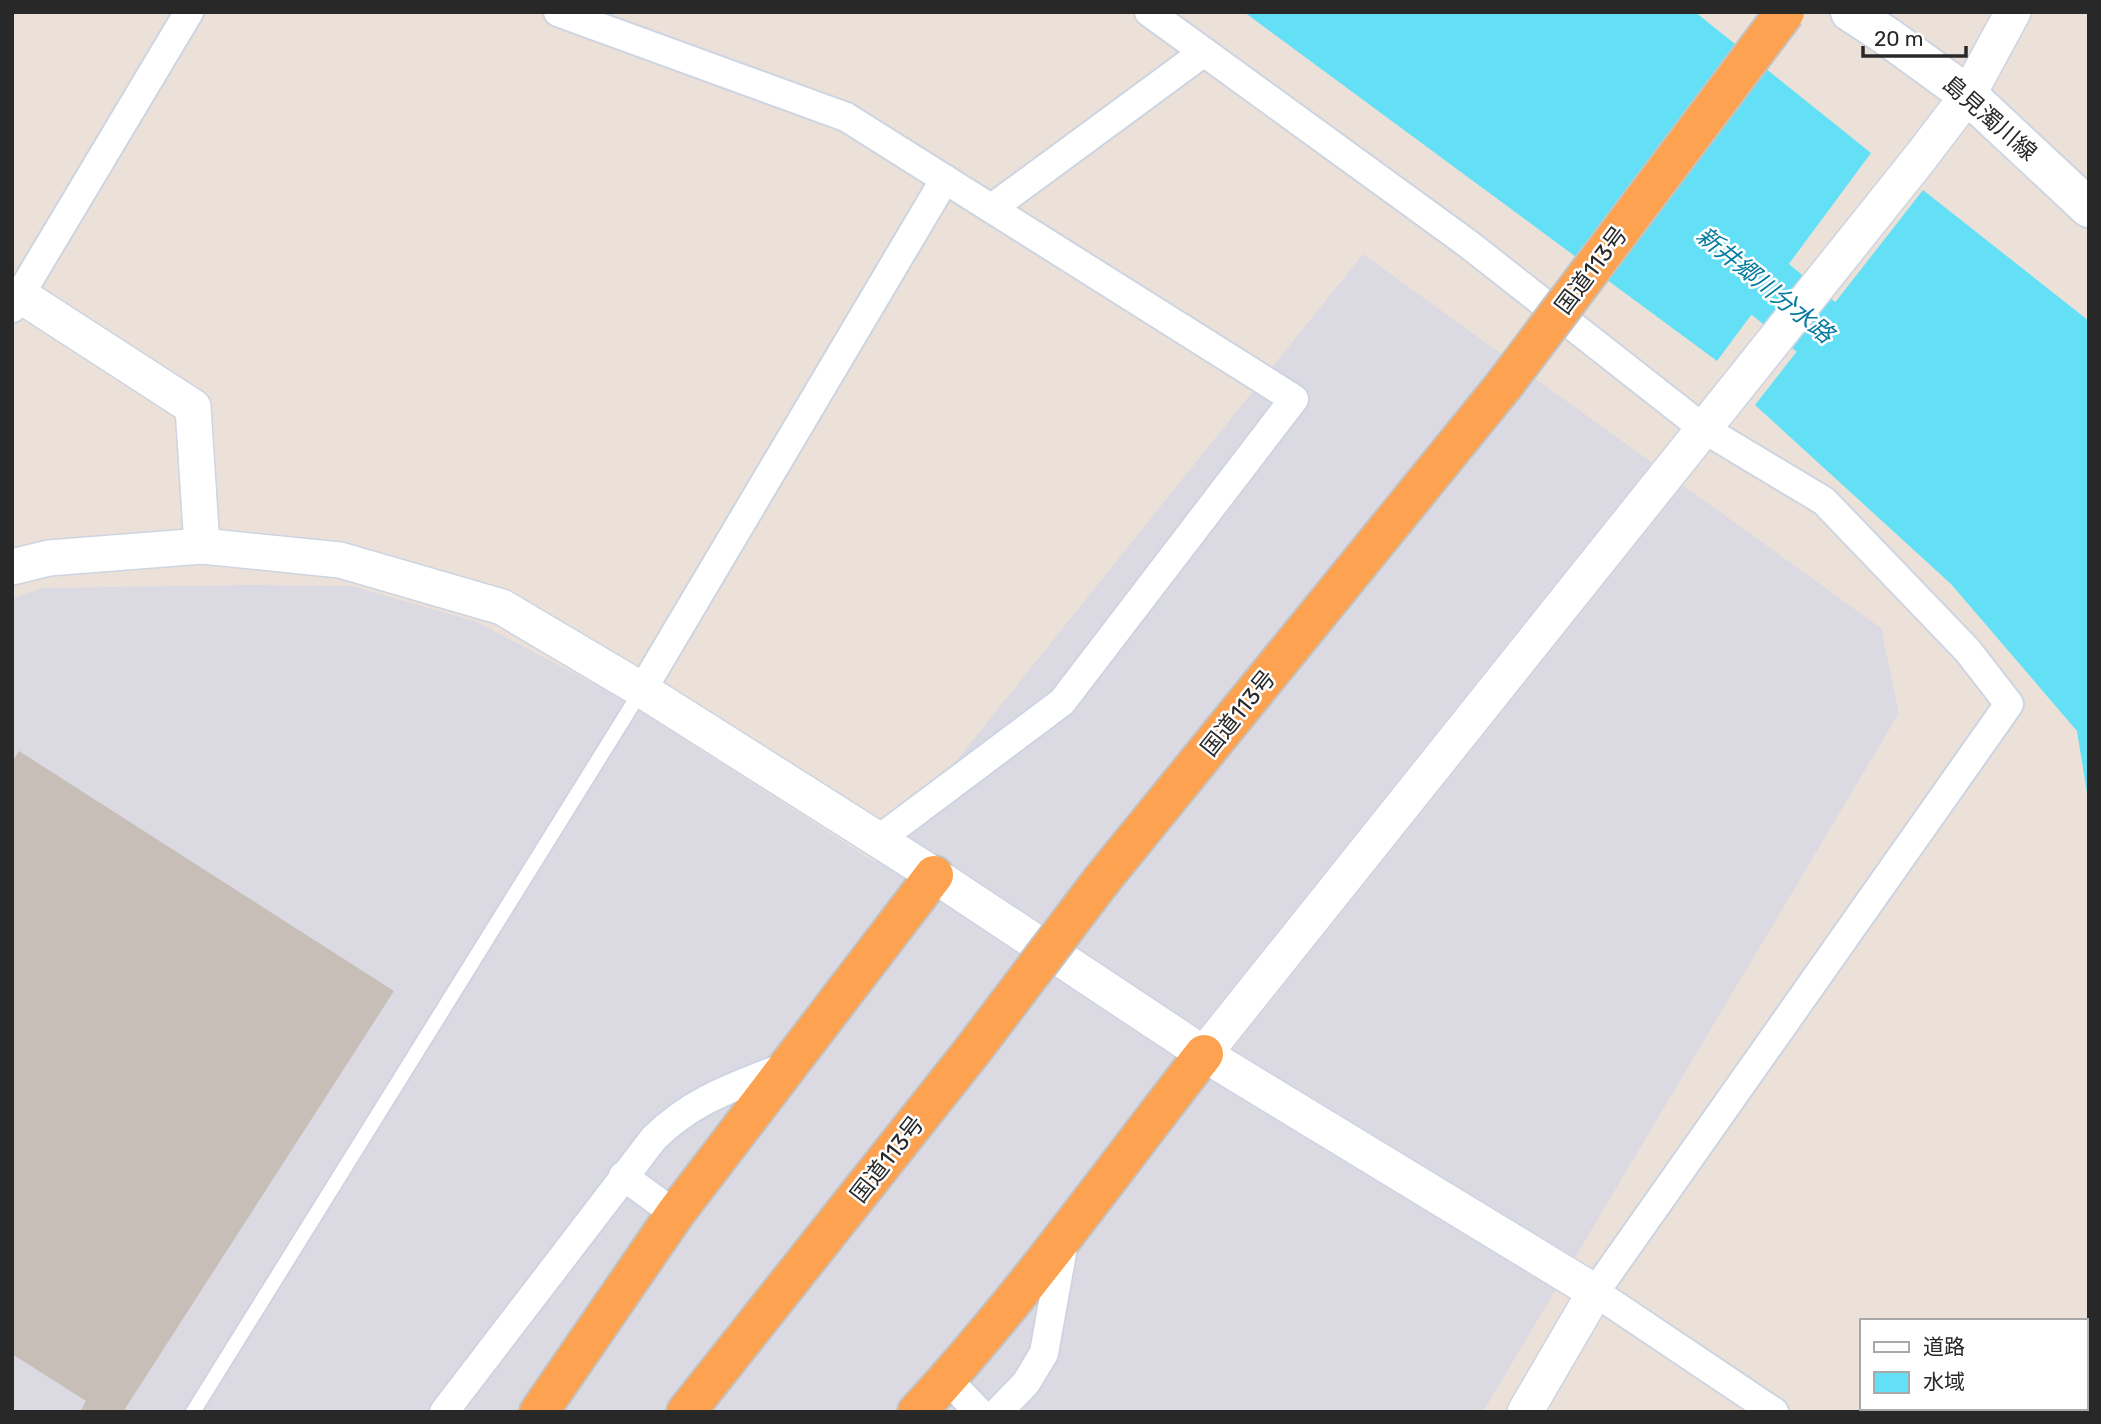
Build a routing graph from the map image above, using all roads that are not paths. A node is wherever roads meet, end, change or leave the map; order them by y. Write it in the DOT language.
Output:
graph roads {
  1 [pos="189,12"];
  2 [pos="558,12"];
  3 [pos="1149,12"];
  4 [pos="1785,12"];
  5 [pos="1850,12"];
  6 [pos="2013,12"];
  7 [pos="1203,52"];
  8 [pos="1968,95"];
  9 [pos="945,179"];
  10 [pos="992,208"];
  11 [pos="2089,208"];
  12 [pos="16,301"];
  13 [pos="1704,429"];
  14 [pos="202,546"];
  15 [pos="12,567"];
  16 [pos="642,690"];
  17 [pos="878,840"];
  18 [pos="934,875"];
  19 [pos="1204,1054"];
  20 [pos="789,1065"];
  21 [pos="623,1176"];
  22 [pos="675,1214"];
  23 [pos="1066,1233"];
  24 [pos="1595,1292"];
  25 [pos="947,1380"];
  26 [pos="193,1412"];
  27 [pos="444,1412"];
  28 [pos="539,1412"];
  29 [pos="687,1412"];
  30 [pos="917,1412"];
  31 [pos="979,1412"];
  32 [pos="998,1412"];
  33 [pos="1525,1412"];
  34 [pos="1773,1412"];
  1 -- 12 [label="street"];
  2 -- 9 [label="street"];
  3 -- 7 [label="street"];
  4 -- 29 [label="highway, 国道113号, bridge"];
  5 -- 8 [label="main road, 島見濁川線"];
  6 -- 8 [label="street"];
  7 -- 10 [label="street"];
  7 -- 13 [label="street"];
  8 -- 11 [label="main road, 島見濁川線"];
  8 -- 13 [label="street"];
  9 -- 10 [label="street"];
  9 -- 16 [label="street"];
  10 -- 17 [label="street"];
  12 -- 14 [label="street"];
  13 -- 19 [label="street"];
  13 -- 24 [label="street"];
  14 -- 15 [label="street"];
  14 -- 16 [label="street"];
  16 -- 17 [label="street"];
  16 -- 26 [label="lane"];
  17 -- 18 [label="street"];
  18 -- 19 [label="street"];
  18 -- 20 [label="highway"];
  19 -- 23 [label="highway"];
  19 -- 24 [label="street"];
  20 -- 21 [label="street"];
  20 -- 22 [label="highway"];
  21 -- 22 [label="street"];
  21 -- 27 [label="street"];
  22 -- 28 [label="highway"];
  23 -- 25 [label="highway"];
  23 -- 32 [label="street"];
  24 -- 33 [label="street"];
  24 -- 34 [label="street"];
  25 -- 30 [label="highway"];
  25 -- 31 [label="street"];
}
